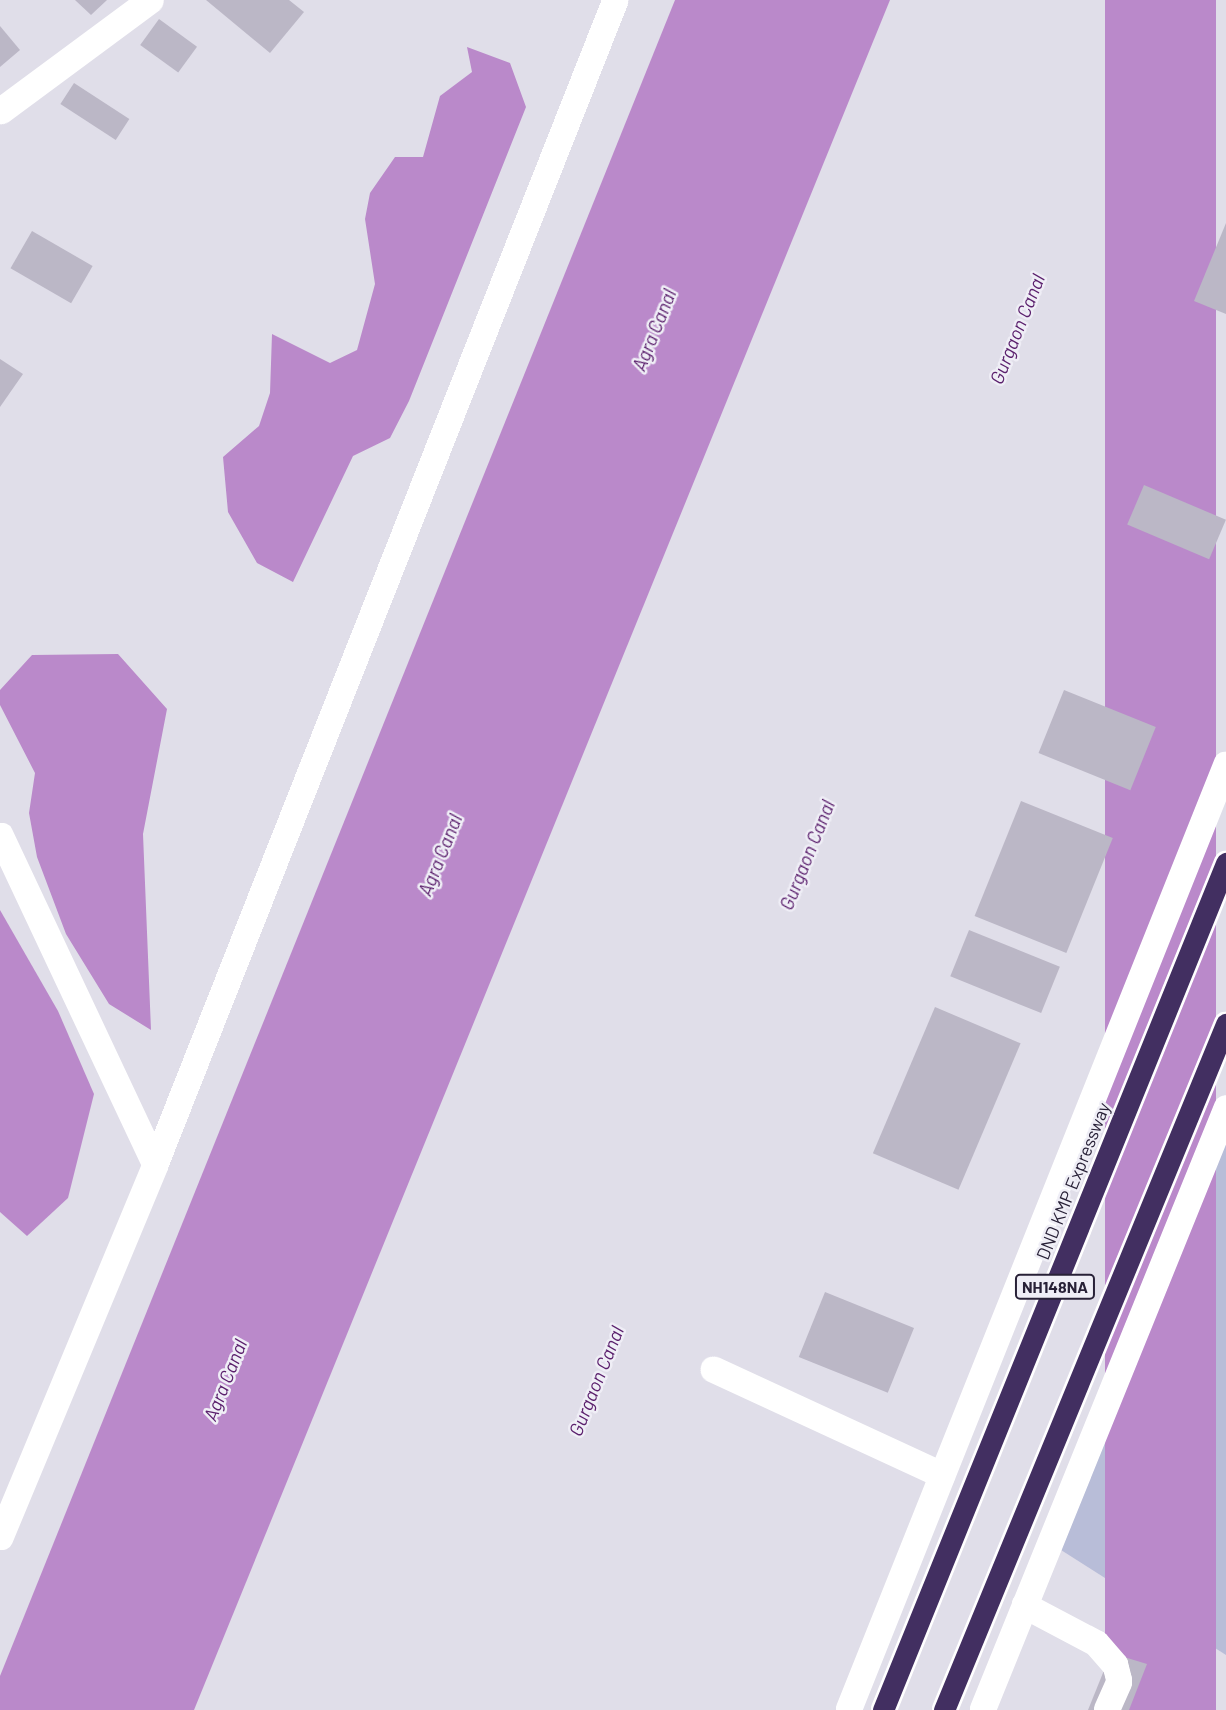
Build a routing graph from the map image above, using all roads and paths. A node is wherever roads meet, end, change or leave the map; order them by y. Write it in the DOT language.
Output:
graph roads {
  1 [pos="150,0"];
  2 [pos="615,0"];
  3 [pos="0,111"];
  4 [pos="1226,764"];
  5 [pos="0,835"];
  6 [pos="1226,863"];
  7 [pos="1226,1024"];
  8 [pos="1226,1108"];
  9 [pos="155,1164"];
  10 [pos="713,1369"];
  11 [pos="942,1475"];
  12 [pos="0,1538"];
  13 [pos="1024,1605"];
  14 [pos="848,1710"];
  15 [pos="883,1710"];
  16 [pos="944,1710"];
  17 [pos="982,1710"];
  18 [pos="1106,1710"];
  1 -- 3 [label="street"];
  2 -- 9 [label="street"];
  4 -- 11 [label="street"];
  5 -- 9 [label="street"];
  6 -- 15 [label="highway, DND KMP Expressway / NH148NA"];
  7 -- 16 [label="highway, NH148NA"];
  8 -- 13 [label="street"];
  9 -- 12 [label="street"];
  10 -- 11 [label="street"];
  11 -- 14 [label="street"];
  13 -- 17 [label="street"];
  13 -- 18 [label="street"];
}
